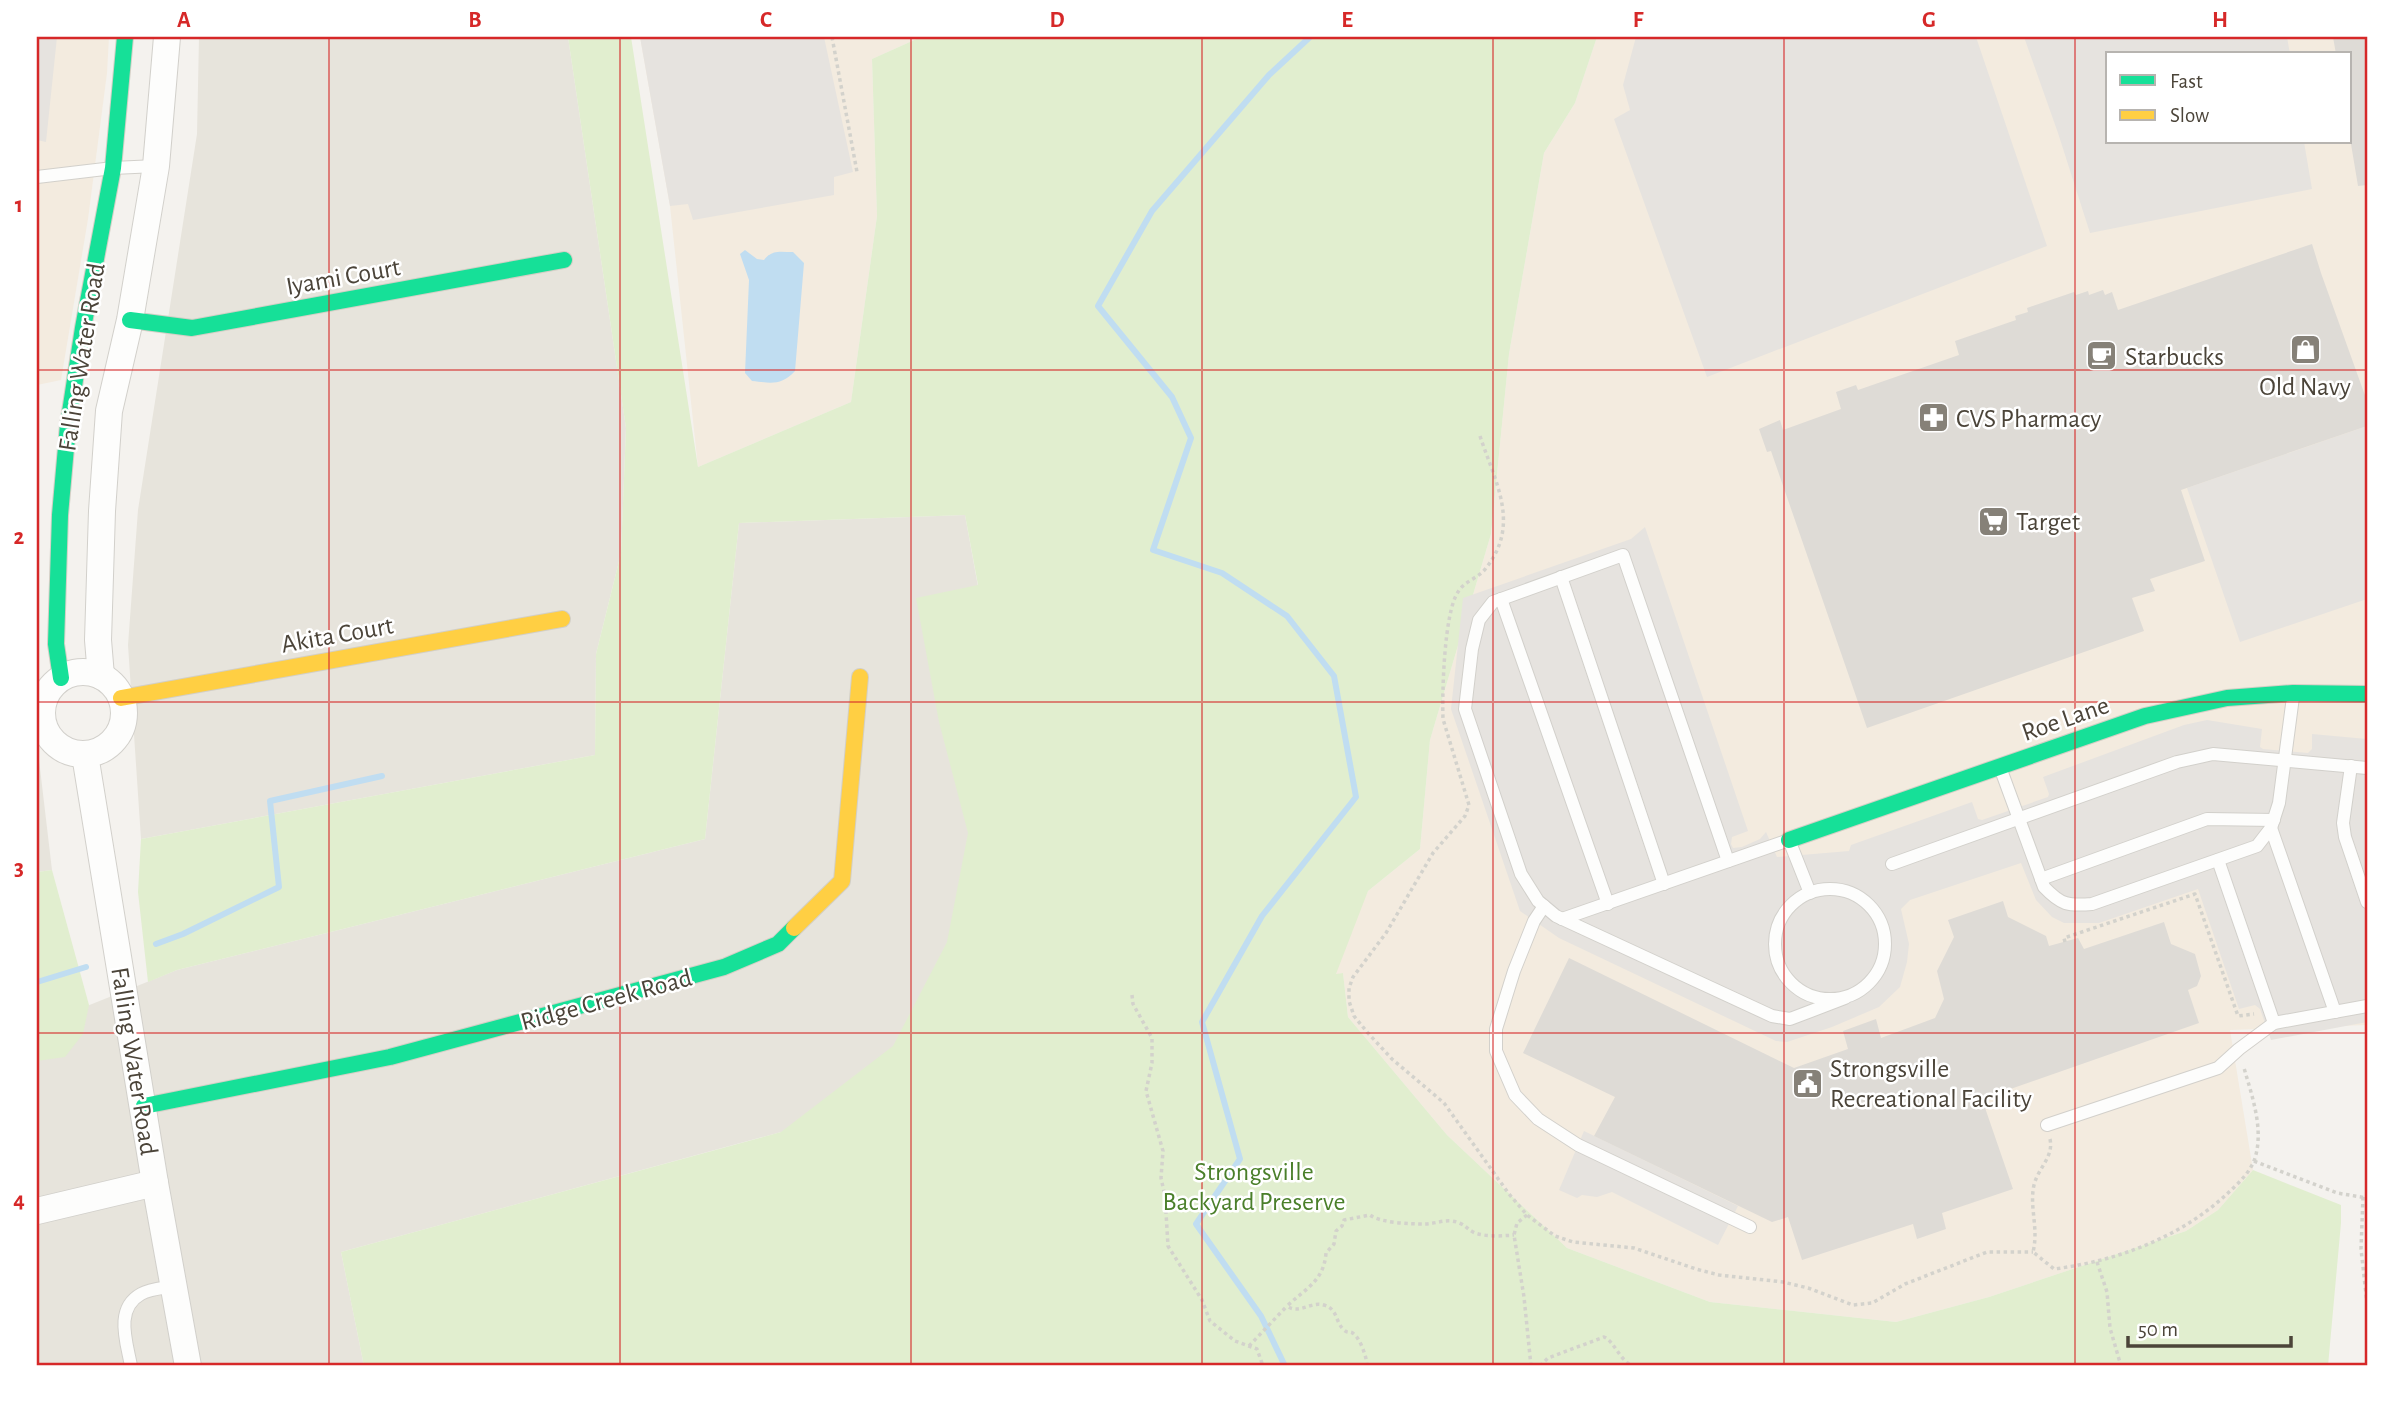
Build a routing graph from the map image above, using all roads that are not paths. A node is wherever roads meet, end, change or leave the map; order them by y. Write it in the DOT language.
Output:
graph roads {
  1 [pos="125,37"];
  2 [pos="167,37"];
  3 [pos="156,166"];
  4 [pos="113,168"];
  5 [pos="37,177"];
  6 [pos="564,260"];
  7 [pos="130,320"];
  8 [pos="1561,577"];
  9 [pos="1501,599"];
  10 [pos="562,619"];
  11 [pos="101,676"];
  12 [pos="860,677"];
  13 [pos="61,678"];
  14 [pos="2293,693"];
  15 [pos="2367,694"];
  16 [pos="121,698"];
  17 [pos="40,721"];
  18 [pos="85,755"];
  19 [pos="2285,759"];
  20 [pos="2000,766"];
  21 [pos="2351,766"];
  22 [pos="2367,768"];
  23 [pos="2019,820"];
  24 [pos="2272,824"];
  25 [pos="1789,840"];
  26 [pos="2218,860"];
  27 [pos="1728,861"];
  28 [pos="1892,864"];
  29 [pos="2041,879"];
  30 [pos="1664,884"];
  31 [pos="1810,893"];
  32 [pos="2367,902"];
  33 [pos="1608,904"];
  34 [pos="1544,906"];
  35 [pos="1562,919"];
  36 [pos="1845,998"];
  37 [pos="2367,1006"];
  38 [pos="2336,1012"];
  39 [pos="2274,1023"];
  40 [pos="144,1106"];
  41 [pos="2047,1125"];
  42 [pos="155,1183"];
  43 [pos="37,1211"];
  44 [pos="1750,1227"];
  45 [pos="174,1286"];
  46 [pos="131,1366"];
  47 [pos="188,1366"];
  1 -- 4 [label="street, Falling Water Road"];
  2 -- 3 [label="street, Falling Water Road"];
  3 -- 4 [label="lane"];
  3 -- 7 [label="street, Falling Water Road"];
  4 -- 5 [label="lane"];
  4 -- 13 [label="street, Falling Water Road"];
  6 -- 7 [label="street, Iyami Court"];
  7 -- 11 [label="street, Falling Water Road"];
  8 -- 9 [label="lane"];
  8 -- 27 [label="lane"];
  8 -- 30 [label="lane"];
  9 -- 33 [label="lane"];
  9 -- 34 [label="lane"];
  10 -- 16 [label="street, Akita Court"];
  11 -- 13 [label="street"];
  11 -- 16 [label="street"];
  12 -- 40 [label="street, Ridge Creek Road"];
  13 -- 17 [label="street"];
  14 -- 15 [label="street, Roe Lane"];
  14 -- 19 [label="lane"];
  14 -- 20 [label="street, Roe Lane"];
  16 -- 18 [label="street"];
  17 -- 18 [label="street"];
  18 -- 40 [label="street, Falling Water Road"];
  19 -- 21 [label="lane"];
  19 -- 23 [label="lane"];
  19 -- 24 [label="lane"];
  20 -- 23 [label="lane"];
  20 -- 25 [label="street, Roe Lane"];
  21 -- 22 [label="lane"];
  21 -- 32 [label="lane"];
  23 -- 28 [label="lane"];
  23 -- 29 [label="lane"];
  24 -- 26 [label="lane"];
  24 -- 29 [label="lane"];
  24 -- 38 [label="lane"];
  25 -- 27 [label="lane"];
  25 -- 31 [label="lane"];
  26 -- 29 [label="lane"];
  26 -- 39 [label="lane"];
  27 -- 30 [label="lane"];
  30 -- 33 [label="lane"];
  31 -- 36 [label="lane"];
  31 -- 36 [label="lane"];
  33 -- 35 [label="lane"];
  34 -- 35 [label="lane"];
  34 -- 44 [label="lane"];
  35 -- 36 [label="lane"];
  37 -- 38 [label="lane"];
  38 -- 39 [label="lane"];
  39 -- 41 [label="lane"];
  40 -- 42 [label="street, Falling Water Road"];
  42 -- 43 [label="street"];
  42 -- 45 [label="street, Falling Water Road"];
  45 -- 46 [label="lane"];
  45 -- 47 [label="street, Falling Water Road"];
}
